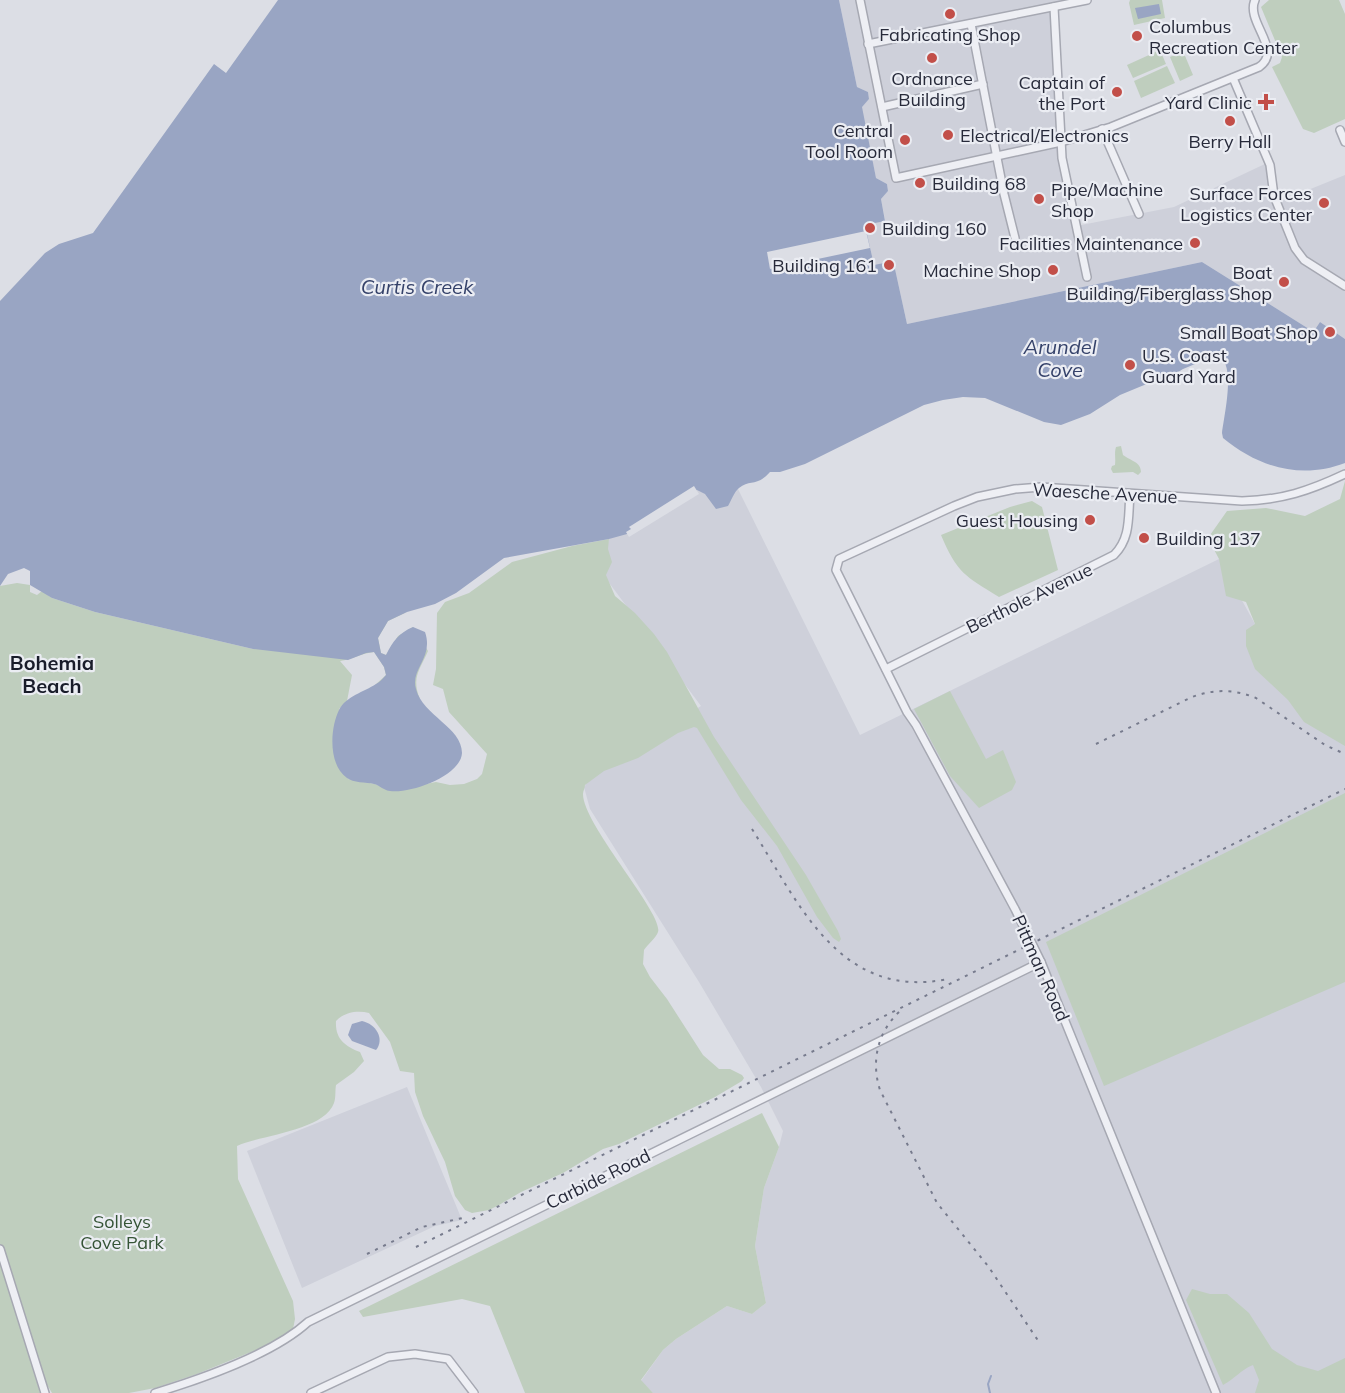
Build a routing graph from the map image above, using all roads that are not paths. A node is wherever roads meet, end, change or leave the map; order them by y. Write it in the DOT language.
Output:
graph roads {
  1 [pos="860,0"];
  2 [pos="1087,0"];
  3 [pos="1255,0"];
  4 [pos="1054,7"];
  5 [pos="971,24"];
  6 [pos="868,44"];
  7 [pos="1233,78"];
  8 [pos="983,84"];
  9 [pos="882,107"];
  10 [pos="1102,129"];
  11 [pos="1340,130"];
  12 [pos="1061,142"];
  13 [pos="1345,142"];
  14 [pos="996,156"];
  15 [pos="1139,214"];
  16 [pos="1015,238"];
  17 [pos="1087,277"];
  18 [pos="1345,286"];
  19 [pos="1345,474"];
  20 [pos="1130,494"];
  21 [pos="839,559"];
  22 [pos="886,669"];
  23 [pos="1041,962"];
  24 [pos="0,1249"];
  25 [pos="45,1393"];
  26 [pos="155,1393"];
  27 [pos="311,1393"];
  28 [pos="474,1393"];
  29 [pos="1216,1393"];
  1 -- 6 [label="street"];
  2 -- 4 [label="street"];
  3 -- 7 [label="street"];
  4 -- 5 [label="street"];
  4 -- 12 [label="street"];
  5 -- 6 [label="street"];
  5 -- 8 [label="street"];
  6 -- 9 [label="street"];
  7 -- 10 [label="street"];
  7 -- 18 [label="street"];
  8 -- 9 [label="street"];
  8 -- 14 [label="street"];
  9 -- 14 [label="street"];
  10 -- 12 [label="street"];
  10 -- 15 [label="street"];
  11 -- 13 [label="street"];
  12 -- 14 [label="street"];
  12 -- 17 [label="street"];
  14 -- 16 [label="street"];
  19 -- 20 [label="street, Waesche Avenue"];
  20 -- 21 [label="street, Waesche Avenue"];
  20 -- 22 [label="street, Berthole Avenue"];
  21 -- 22 [label="street, Pittman Road"];
  22 -- 23 [label="street, Pittman Road"];
  23 -- 26 [label="street, Carbide Road"];
  23 -- 29 [label="street, Pittman Road"];
  24 -- 25 [label="street"];
  27 -- 28 [label="street"];
}
